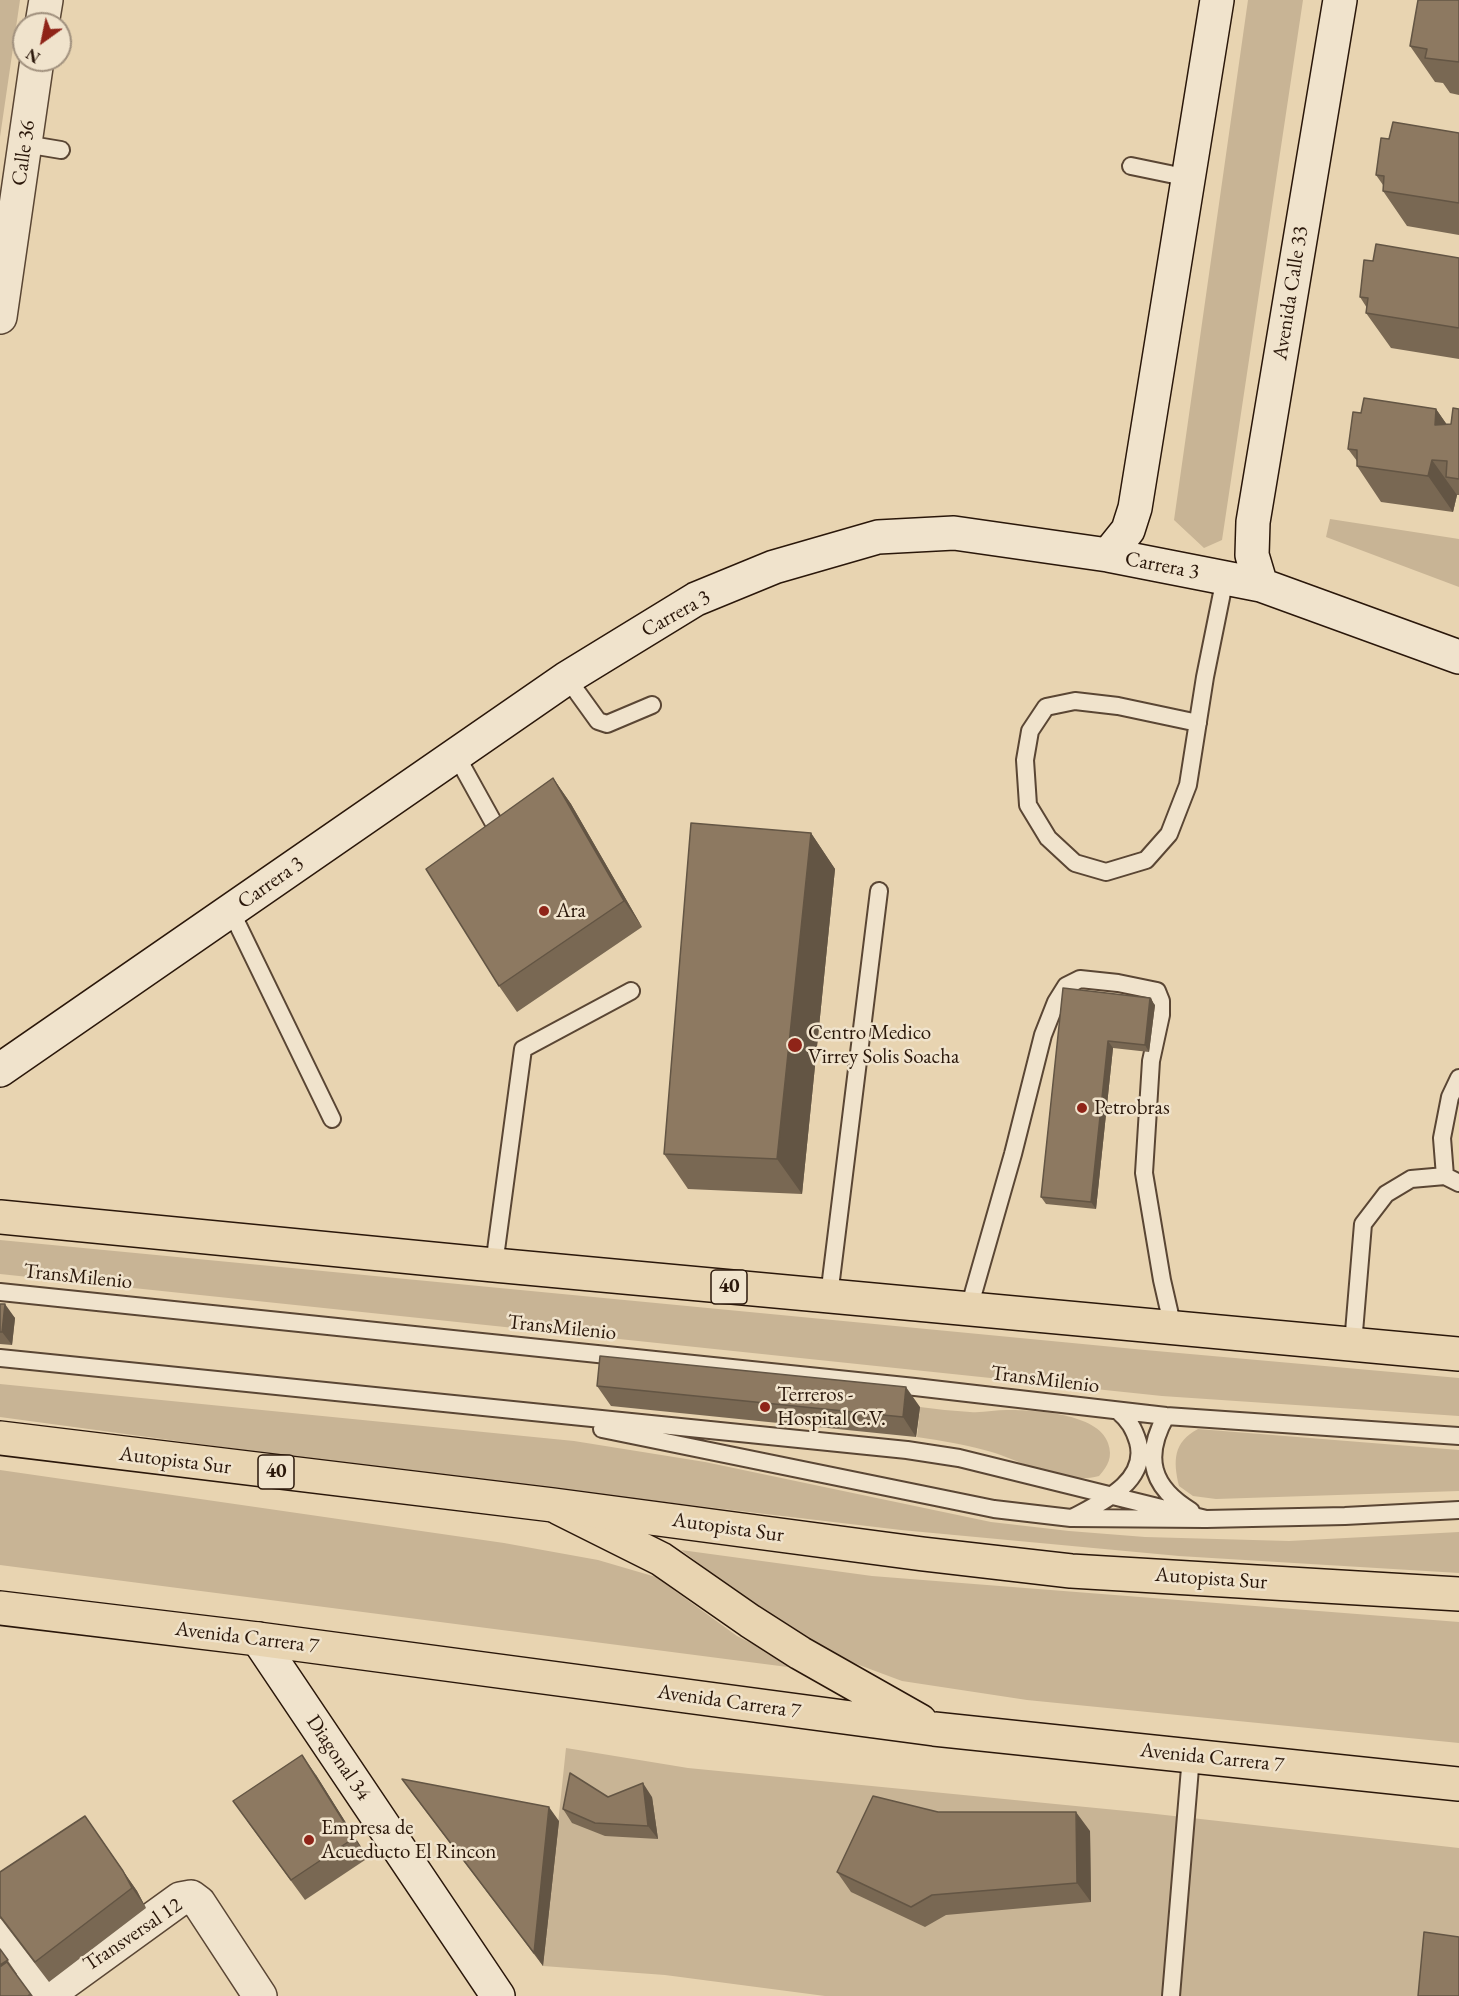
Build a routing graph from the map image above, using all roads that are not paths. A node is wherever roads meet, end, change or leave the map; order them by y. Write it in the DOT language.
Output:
graph roads {
  1 [pos="1217,0"];
  2 [pos="1340,0"];
  3 [pos="35,72"];
  4 [pos="25,144"];
  5 [pos="61,150"];
  6 [pos="1131,166"];
  7 [pos="1189,178"];
  8 [pos="0,317"];
  9 [pos="1108,555"];
  10 [pos="1225,578"];
  11 [pos="1262,585"];
  12 [pos="1459,657"];
  13 [pos="567,678"];
  14 [pos="652,705"];
  15 [pos="1198,723"];
  16 [pos="456,755"];
  17 [pos="497,829"];
  18 [pos="879,891"];
  19 [pos="231,911"];
  20 [pos="631,991"];
  21 [pos="0,1070"];
  22 [pos="1459,1078"];
  23 [pos="332,1119"];
  24 [pos="1452,1179"];
  25 [pos="0,1217"];
  26 [pos="494,1265"];
  27 [pos="0,1292"];
  28 [pos="829,1296"];
  29 [pos="969,1308"];
  30 [pos="1173,1328"];
  31 [pos="1353,1344"];
  32 [pos="1459,1354"];
  33 [pos="0,1358"];
  34 [pos="1118,1410"];
  35 [pos="509,1411"];
  36 [pos="1166,1416"];
  37 [pos="1459,1436"];
  38 [pos="0,1438"];
  39 [pos="1112,1496"];
  40 [pos="553,1505"];
  41 [pos="1459,1510"];
  42 [pos="1071,1518"];
  43 [pos="1206,1519"];
  44 [pos="1459,1594"];
  45 [pos="0,1608"];
  46 [pos="258,1640"];
  47 [pos="934,1729"];
  48 [pos="1191,1756"];
  49 [pos="1459,1784"];
  50 [pos="0,1935"];
  51 [pos="45,1996"];
  52 [pos="260,1996"];
  53 [pos="498,1996"];
  54 [pos="1171,1996"];
  1 -- 7 [label="street"];
  2 -- 11 [label="street, Avenida Calle 33"];
  3 -- 4 [label="street, Calle 36"];
  4 -- 5 [label="lane"];
  4 -- 8 [label="street, Calle 36"];
  6 -- 7 [label="lane"];
  7 -- 9 [label="street"];
  9 -- 10 [label="street, Carrera 3"];
  9 -- 13 [label="street, Carrera 3"];
  10 -- 11 [label="street, Carrera 3"];
  10 -- 15 [label="lane"];
  11 -- 12 [label="street, Carrera 3"];
  13 -- 14 [label="lane"];
  13 -- 16 [label="street, Carrera 3"];
  15 -- 15 [label="lane"];
  16 -- 17 [label="lane"];
  16 -- 19 [label="street, Carrera 3"];
  18 -- 28 [label="lane"];
  19 -- 21 [label="street, Carrera 3"];
  19 -- 23 [label="lane"];
  20 -- 26 [label="lane"];
  22 -- 24 [label="lane"];
  24 -- 31 [label="lane"];
  25 -- 26 [label="main road, 40"];
  26 -- 28 [label="main road, 40"];
  27 -- 34 [label="lane, TransMilenio"];
  28 -- 29 [label="main road, 40"];
  29 -- 30 [label="main road, 40"];
  29 -- 30 [label="lane"];
  30 -- 31 [label="main road, 40"];
  31 -- 32 [label="main road, 40"];
  33 -- 35 [label="lane"];
  34 -- 36 [label="lane, TransMilenio"];
  34 -- 39 [label="lane, TransMilenio"];
  35 -- 39 [label="lane"];
  35 -- 42 [label="lane"];
  36 -- 37 [label="lane, TransMilenio"];
  36 -- 43 [label="lane"];
  38 -- 40 [label="main road, Autopista Sur / 40"];
  39 -- 42 [label="lane, TransMilenio"];
  39 -- 43 [label="lane"];
  40 -- 44 [label="main road, Autopista Sur / 40"];
  40 -- 47 [label="main road"];
  41 -- 43 [label="lane"];
  42 -- 43 [label="lane"];
  45 -- 46 [label="main road, Avenida Carrera 7"];
  46 -- 47 [label="main road, Avenida Carrera 7"];
  46 -- 53 [label="street, Diagonal 34"];
  47 -- 48 [label="main road, Avenida Carrera 7"];
  48 -- 49 [label="main road, Avenida Carrera 7"];
  48 -- 54 [label="lane"];
  50 -- 51 [label="street"];
  51 -- 52 [label="street, Transversal 12"];
}
